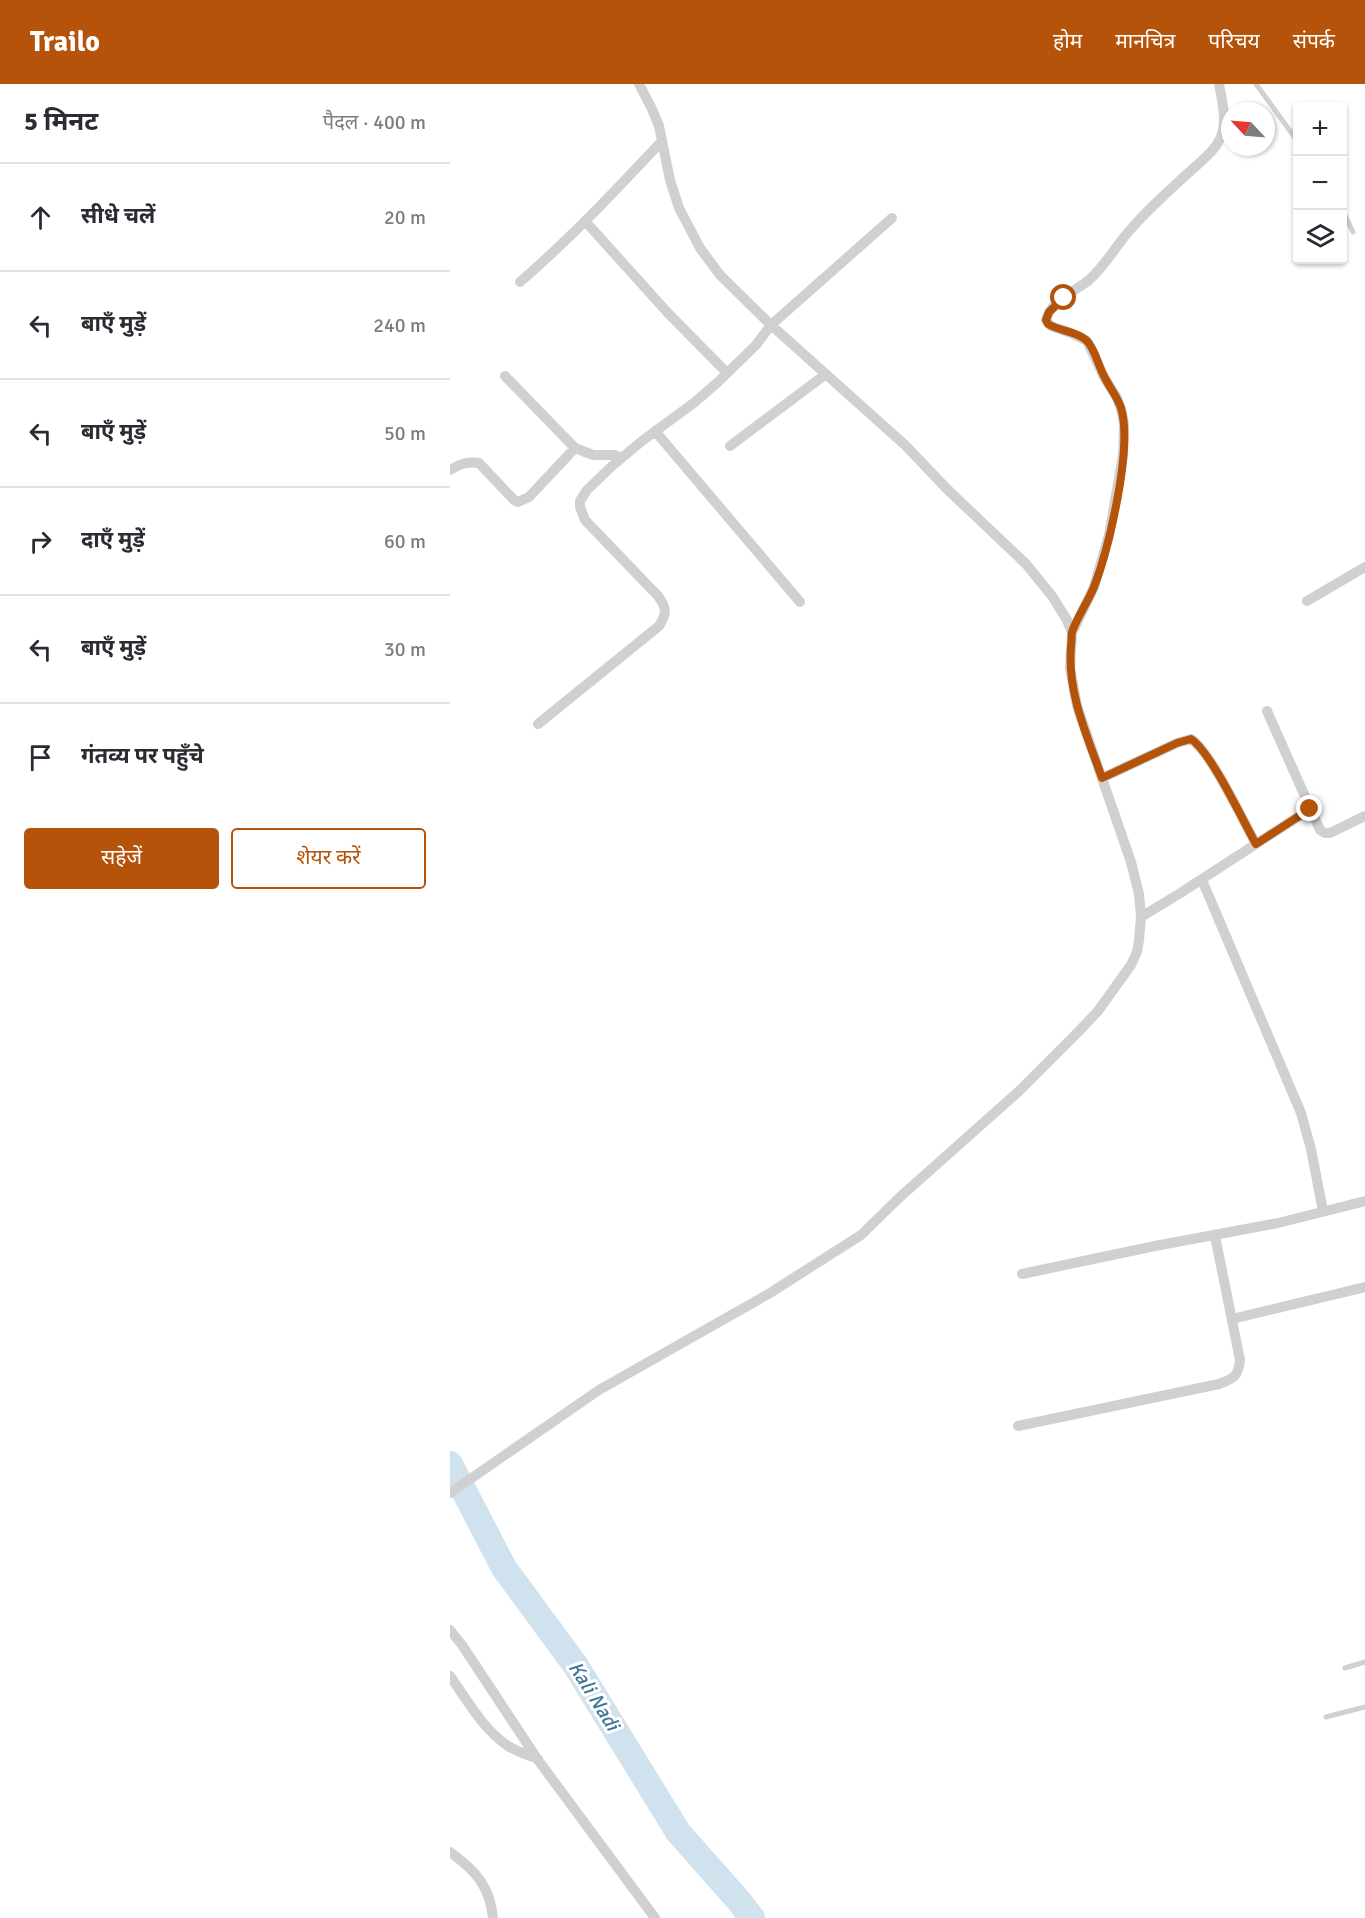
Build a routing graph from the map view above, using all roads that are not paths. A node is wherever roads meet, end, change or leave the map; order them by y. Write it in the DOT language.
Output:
graph roads {
  1 [pos="639,84"];
  2 [pos="1219,84"];
  3 [pos="1256,84"];
  4 [pos="1293,135"];
  5 [pos="662,141"];
  6 [pos="1342,210"];
  7 [pos="892,218"];
  8 [pos="585,221"];
  9 [pos="1353,232"];
  10 [pos="520,282"];
  11 [pos="771,325"];
  12 [pos="727,373"];
  13 [pos="826,374"];
  14 [pos="505,376"];
  15 [pos="656,431"];
  16 [pos="730,446"];
  17 [pos="575,448"];
  18 [pos="621,459"];
  19 [pos="450,470"];
  20 [pos="1365,567"];
  21 [pos="1307,601"];
  22 [pos="800,602"];
  23 [pos="1072,633"];
  24 [pos="1267,711"];
  25 [pos="538,724"];
  26 [pos="1102,778"];
  27 [pos="1310,809"];
  28 [pos="1365,816"];
  29 [pos="1256,844"];
  30 [pos="1202,880"];
  31 [pos="1141,917"];
  32 [pos="1365,1203"];
  33 [pos="1323,1211"];
  34 [pos="1215,1236"];
  35 [pos="1022,1274"];
  36 [pos="1365,1287"];
  37 [pos="1232,1319"];
  38 [pos="1017,1426"];
  39 [pos="450,1493"];
  40 [pos="450,1630"];
  41 [pos="1365,1662"];
  42 [pos="1345,1668"];
  43 [pos="450,1676"];
  44 [pos="1365,1707"];
  45 [pos="1326,1717"];
  46 [pos="538,1760"];
  47 [pos="450,1852"];
  48 [pos="493,1918"];
  49 [pos="655,1918"];
  1 -- 5 [label="street"];
  2 -- 23 [label="street"];
  3 -- 4 [label="lane"];
  5 -- 8 [label="street"];
  5 -- 11 [label="street"];
  6 -- 9 [label="lane"];
  7 -- 11 [label="street"];
  8 -- 10 [label="street"];
  8 -- 12 [label="street"];
  11 -- 12 [label="street"];
  11 -- 13 [label="street"];
  12 -- 15 [label="street"];
  13 -- 16 [label="street"];
  13 -- 23 [label="street"];
  14 -- 17 [label="street"];
  15 -- 18 [label="street"];
  15 -- 22 [label="street"];
  17 -- 18 [label="street"];
  17 -- 19 [label="street"];
  18 -- 25 [label="street"];
  20 -- 21 [label="street"];
  23 -- 26 [label="street"];
  24 -- 27 [label="street"];
  26 -- 29 [label="street"];
  26 -- 31 [label="street"];
  27 -- 28 [label="street"];
  27 -- 29 [label="street"];
  29 -- 30 [label="street"];
  30 -- 31 [label="street"];
  30 -- 33 [label="street"];
  31 -- 39 [label="street"];
  32 -- 33 [label="street"];
  33 -- 34 [label="street"];
  34 -- 35 [label="street"];
  34 -- 37 [label="street"];
  36 -- 37 [label="street"];
  37 -- 38 [label="street"];
  40 -- 46 [label="street"];
  41 -- 42 [label="lane"];
  43 -- 46 [label="street"];
  44 -- 45 [label="lane"];
  46 -- 49 [label="street"];
  47 -- 48 [label="street"];
}
